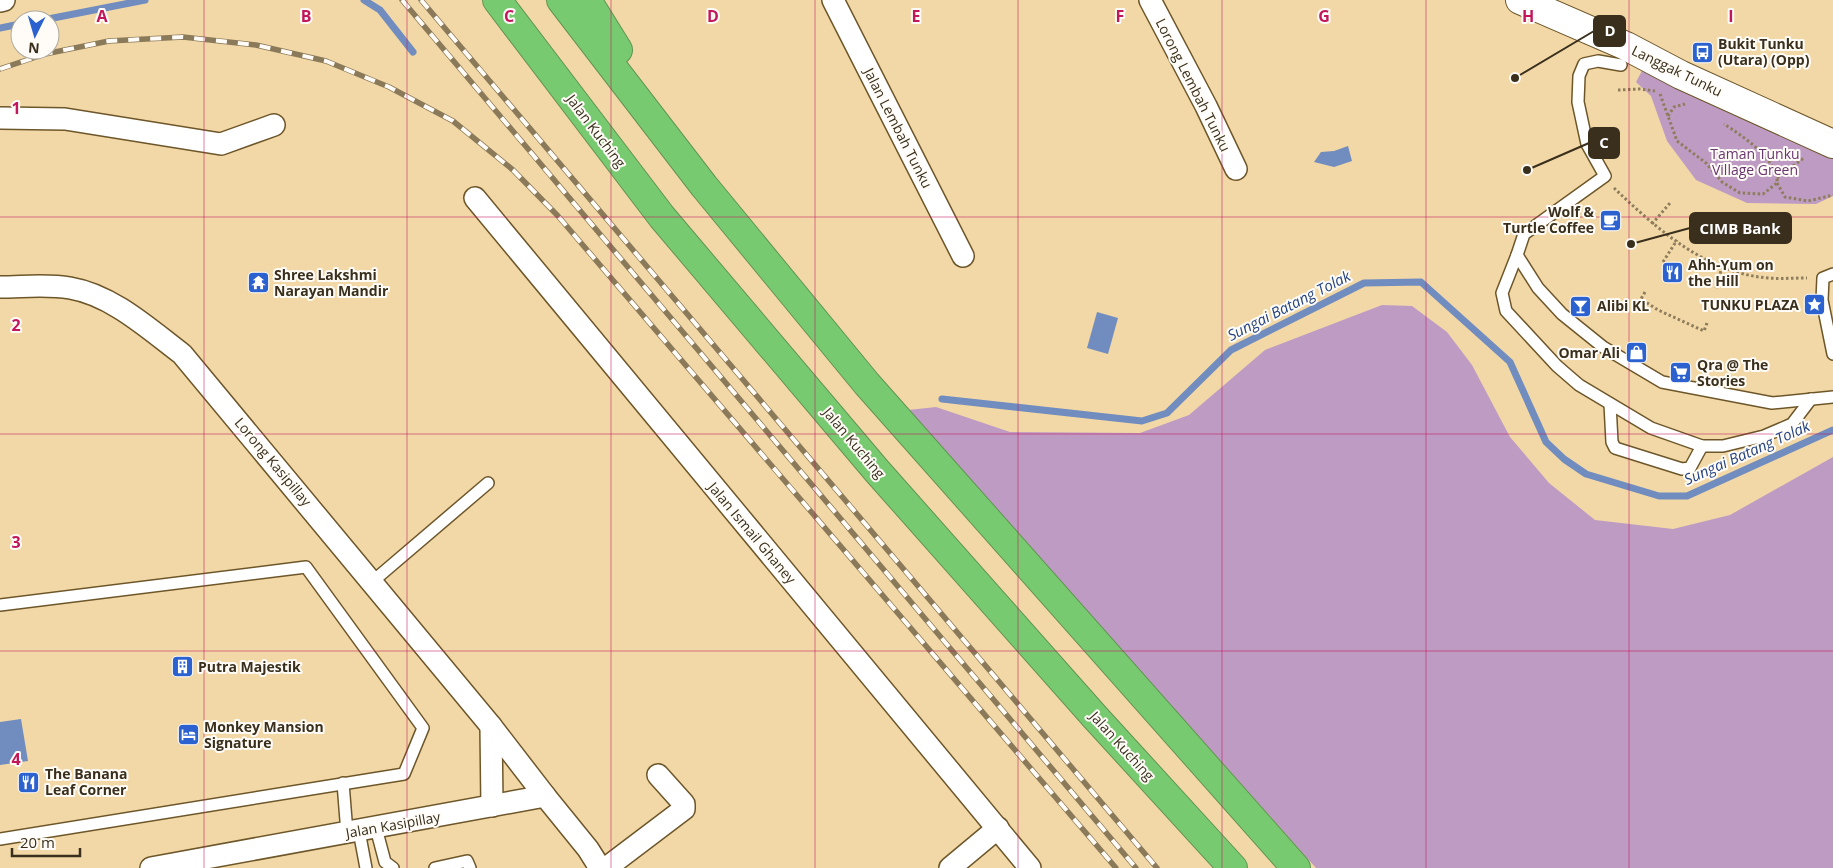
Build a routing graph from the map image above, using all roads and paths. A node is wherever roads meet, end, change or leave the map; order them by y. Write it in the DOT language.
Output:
graph roads {
  1 [pos="0,0"];
  2 [pos="4,0"];
  3 [pos="497,0"];
  4 [pos="560,0"];
  5 [pos="588,0"];
  6 [pos="833,0"];
  7 [pos="1150,0"];
  8 [pos="1520,0"];
  9 [pos="1622,61"];
  10 [pos="1618,90"];
  11 [pos="1690,106"];
  12 [pos="1668,116"];
  13 [pos="0,118"];
  14 [pos="1718,120"];
  15 [pos="274,125"];
  16 [pos="1833,144"];
  17 [pos="1236,170"];
  18 [pos="1605,176"];
  19 [pos="1777,183"];
  20 [pos="704,186"];
  21 [pos="1833,195"];
  22 [pos="475,198"];
  23 [pos="1670,203"];
  24 [pos="1652,224"];
  25 [pos="1676,240"];
  26 [pos="1517,255"];
  27 [pos="963,256"];
  28 [pos="1663,262"];
  29 [pos="1722,266"];
  30 [pos="1828,276"];
  31 [pos="0,287"];
  32 [pos="1716,288"];
  33 [pos="1645,292"];
  34 [pos="1707,323"];
  35 [pos="1833,354"];
  36 [pos="1833,397"];
  37 [pos="1811,399"];
  38 [pos="1610,404"];
  39 [pos="1702,446"];
  40 [pos="488,483"];
  41 [pos="372,582"];
  42 [pos="0,605"];
  43 [pos="491,726"];
  44 [pos="658,775"];
  45 [pos="343,783"];
  46 [pos="545,796"];
  47 [pos="492,806"];
  48 [pos="998,828"];
  49 [pos="361,830"];
  50 [pos="0,839"];
  51 [pos="207,863"];
  52 [pos="151,868"];
  53 [pos="366,868"];
  54 [pos="393,868"];
  55 [pos="435,868"];
  56 [pos="470,868"];
  57 [pos="600,868"];
  58 [pos="606,868"];
  59 [pos="950,868"];
  60 [pos="1030,868"];
  61 [pos="1232,868"];
  62 [pos="1296,868"];
  1 -- 2 [label="street"];
  3 -- 61 [label="highway, Jalan Kuching"];
  4 -- 20 [label="highway"];
  5 -- 20 [label="highway"];
  6 -- 27 [label="street, Jalan Lembah Tunku"];
  7 -- 17 [label="street, Lorong Lembah Tunku"];
  8 -- 9 [label="street, Langgak Tunku"];
  9 -- 16 [label="street, Langgak Tunku"];
  9 -- 18 [label="lane"];
  10 -- 12 [label="path"];
  11 -- 12 [label="path"];
  12 -- 19 [label="path"];
  13 -- 15 [label="street"];
  14 -- 19 [label="path"];
  18 -- 24 [label="path"];
  18 -- 26 [label="lane"];
  19 -- 21 [label="path"];
  20 -- 62 [label="highway"];
  22 -- 48 [label="street, Jalan Ismail Ghaney"];
  23 -- 24 [label="path"];
  24 -- 25 [label="path"];
  25 -- 28 [label="path"];
  25 -- 29 [label="path"];
  26 -- 37 [label="lane"];
  26 -- 38 [label="lane"];
  29 -- 30 [label="path"];
  29 -- 32 [label="path"];
  30 -- 35 [label="lane"];
  31 -- 41 [label="street, Lorong Kasipillay"];
  33 -- 34 [label="path"];
  36 -- 37 [label="lane"];
  37 -- 39 [label="lane"];
  38 -- 39 [label="lane"];
  38 -- 39 [label="lane"];
  40 -- 41 [label="lane"];
  41 -- 43 [label="street, Lorong Kasipillay"];
  42 -- 45 [label="lane"];
  43 -- 46 [label="street, Lorong Kasipillay"];
  43 -- 47 [label="street"];
  44 -- 58 [label="street"];
  45 -- 49 [label="lane"];
  45 -- 50 [label="lane"];
  46 -- 47 [label="street, Jalan Kasipillay"];
  46 -- 57 [label="street"];
  47 -- 49 [label="street, Jalan Kasipillay"];
  48 -- 59 [label="street"];
  48 -- 60 [label="street, Jalan Ismail Ghaney"];
  49 -- 51 [label="street, Jalan Kasipillay"];
  49 -- 53 [label="lane"];
  49 -- 54 [label="lane"];
  51 -- 52 [label="street, Jalan Kasipillay"];
  55 -- 56 [label="lane"];
}
